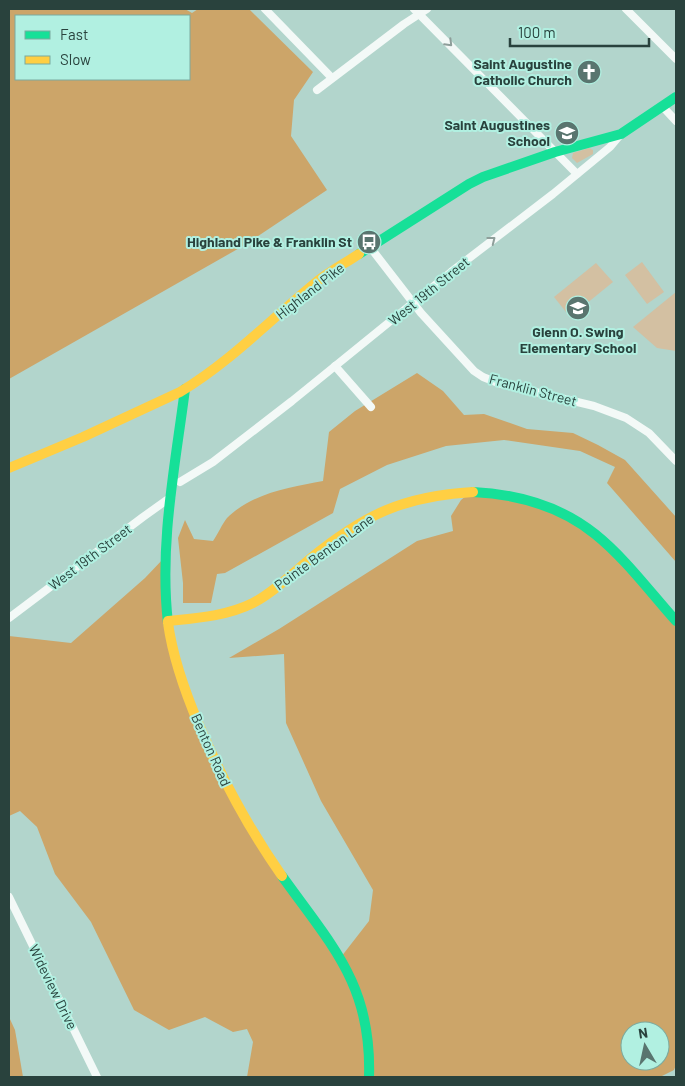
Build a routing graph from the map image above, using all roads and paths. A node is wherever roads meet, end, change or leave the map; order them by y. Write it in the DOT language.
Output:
graph roads {
  1 [pos="265,9"];
  2 [pos="427,9"];
  3 [pos="626,9"];
  4 [pos="417,11"];
  5 [pos="676,59"];
  6 [pos="332,78"];
  7 [pos="318,90"];
  8 [pos="676,97"];
  9 [pos="663,107"];
  10 [pos="676,122"];
  11 [pos="621,134"];
  12 [pos="556,152"];
  13 [pos="577,174"];
  14 [pos="370,247"];
  15 [pos="413,302"];
  16 [pos="335,366"];
  17 [pos="185,389"];
  18 [pos="371,407"];
  19 [pos="676,462"];
  20 [pos="9,468"];
  21 [pos="180,482"];
  22 [pos="171,498"];
  23 [pos="9,618"];
  24 [pos="676,620"];
  25 [pos="168,621"];
  26 [pos="9,897"];
  27 [pos="97,1077"];
  28 [pos="370,1077"];
  1 -- 6 [label="street"];
  2 -- 4 [label="street"];
  3 -- 5 [label="street"];
  4 -- 6 [label="street"];
  4 -- 12 [label="street, one-way"];
  6 -- 7 [label="street"];
  8 -- 9 [label="street, West 19th Street"];
  9 -- 10 [label="street"];
  9 -- 11 [label="street, West 19th Street"];
  11 -- 12 [label="street, Highland Pike"];
  11 -- 13 [label="street, West 19th Street"];
  12 -- 13 [label="street"];
  12 -- 14 [label="street, Highland Pike"];
  15 -- 13 [label="street, West 19th Street, one-way"];
  14 -- 15 [label="street, Franklin Street"];
  14 -- 17 [label="street, Highland Pike"];
  15 -- 16 [label="street, West 19th Street"];
  15 -- 19 [label="street, Franklin Street"];
  16 -- 18 [label="street"];
  16 -- 21 [label="street, West 19th Street"];
  17 -- 20 [label="street, Highland Pike"];
  17 -- 22 [label="street, Benton Road"];
  22 -- 23 [label="street, West 19th Street"];
  22 -- 25 [label="street, Benton Road"];
  24 -- 25 [label="street, Pointe Benton Lane"];
  25 -- 28 [label="street, Benton Road"];
  26 -- 27 [label="street, Wideview Drive"];
}
